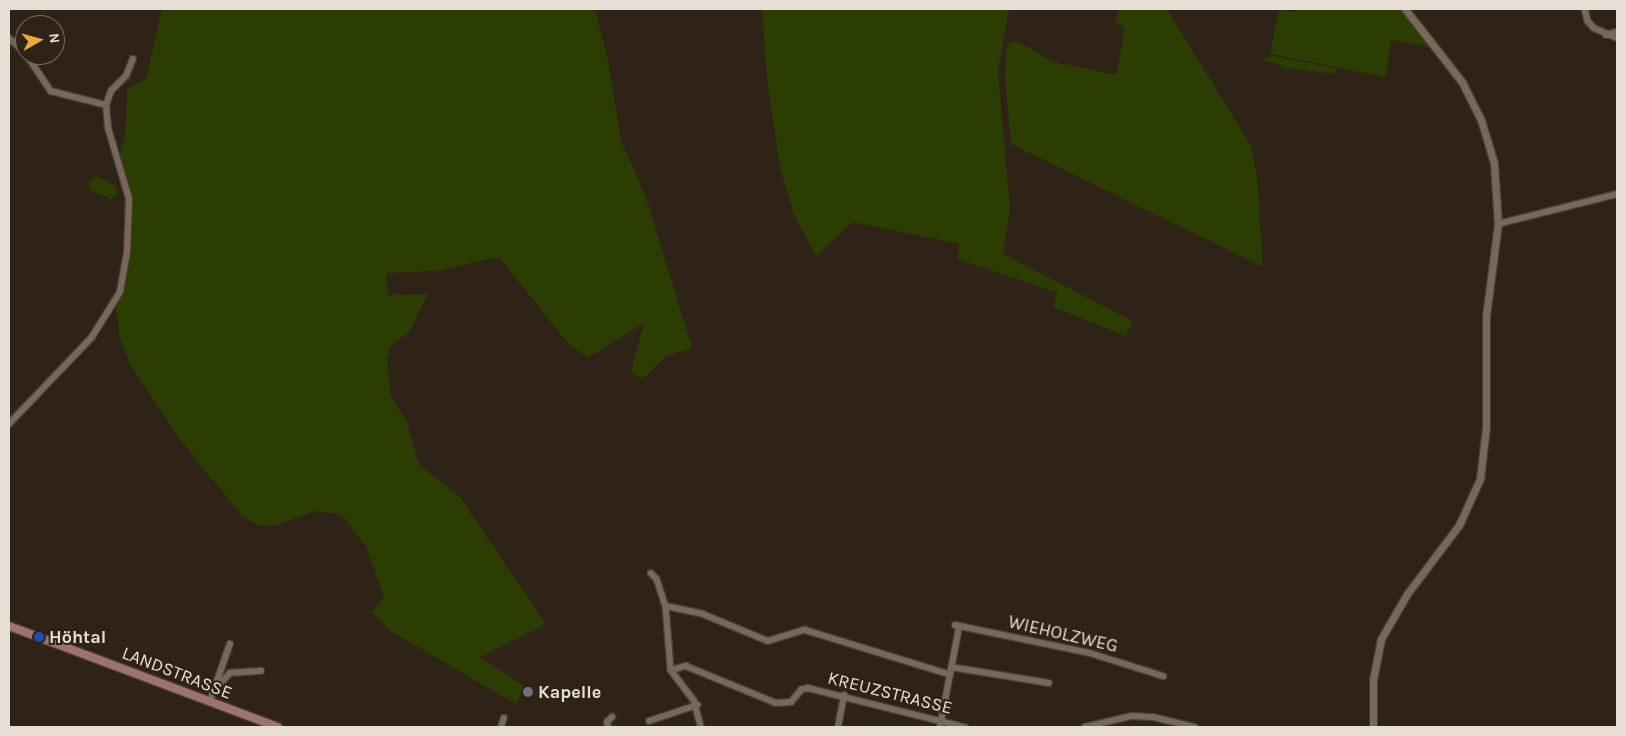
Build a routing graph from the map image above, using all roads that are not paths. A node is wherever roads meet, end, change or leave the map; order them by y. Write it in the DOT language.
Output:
graph roads {
  1 [pos="1405,9"];
  2 [pos="1585,9"];
  3 [pos="1617,32"];
  4 [pos="1606,34"];
  5 [pos="1617,38"];
  6 [pos="133,59"];
  7 [pos="33,65"];
  8 [pos="106,105"];
  9 [pos="1617,194"];
  10 [pos="1498,224"];
  11 [pos="9,424"];
  12 [pos="650,573"];
  13 [pos="666,606"];
  14 [pos="9,626"];
  15 [pos="230,644"];
  16 [pos="671,670"];
  17 [pos="261,671"];
  18 [pos="950,671"];
  19 [pos="1163,676"];
  20 [pos="1049,683"];
  21 [pos="214,693"];
  22 [pos="844,696"];
  23 [pos="210,701"];
  24 [pos="697,705"];
  25 [pos="612,717"];
  26 [pos="504,718"];
  27 [pos="650,721"];
  28 [pos="261,724"];
  29 [pos="941,724"];
  30 [pos="1182,726"];
  31 [pos="278,727"];
  32 [pos="501,727"];
  33 [pos="608,727"];
  34 [pos="701,727"];
  35 [pos="838,727"];
  36 [pos="965,727"];
  37 [pos="1085,727"];
  38 [pos="1196,727"];
  39 [pos="1373,727"];
  1 -- 10 [label="street"];
  2 -- 4 [label="street"];
  3 -- 4 [label="street"];
  4 -- 5 [label="street"];
  6 -- 8 [label="street"];
  7 -- 8 [label="street"];
  8 -- 11 [label="street"];
  9 -- 10 [label="street"];
  10 -- 39 [label="street"];
  12 -- 13 [label="street"];
  13 -- 16 [label="street"];
  13 -- 18 [label="street"];
  14 -- 23 [label="main road, LANDSTRASSE"];
  15 -- 21 [label="street"];
  16 -- 22 [label="street, KREUZSTRASSE"];
  16 -- 24 [label="street"];
  17 -- 21 [label="street"];
  18 -- 19 [label="street, WIEHOLZWEG"];
  18 -- 20 [label="street"];
  18 -- 29 [label="street"];
  21 -- 23 [label="street"];
  22 -- 29 [label="street, KREUZSTRASSE"];
  22 -- 35 [label="street"];
  23 -- 28 [label="main road, LANDSTRASSE"];
  24 -- 27 [label="street"];
  24 -- 34 [label="street"];
  25 -- 33 [label="street"];
  26 -- 32 [label="street"];
  28 -- 31 [label="main road, LANDSTRASSE"];
  29 -- 36 [label="street, KREUZSTRASSE"];
  30 -- 37 [label="street"];
  30 -- 38 [label="street"];
}
